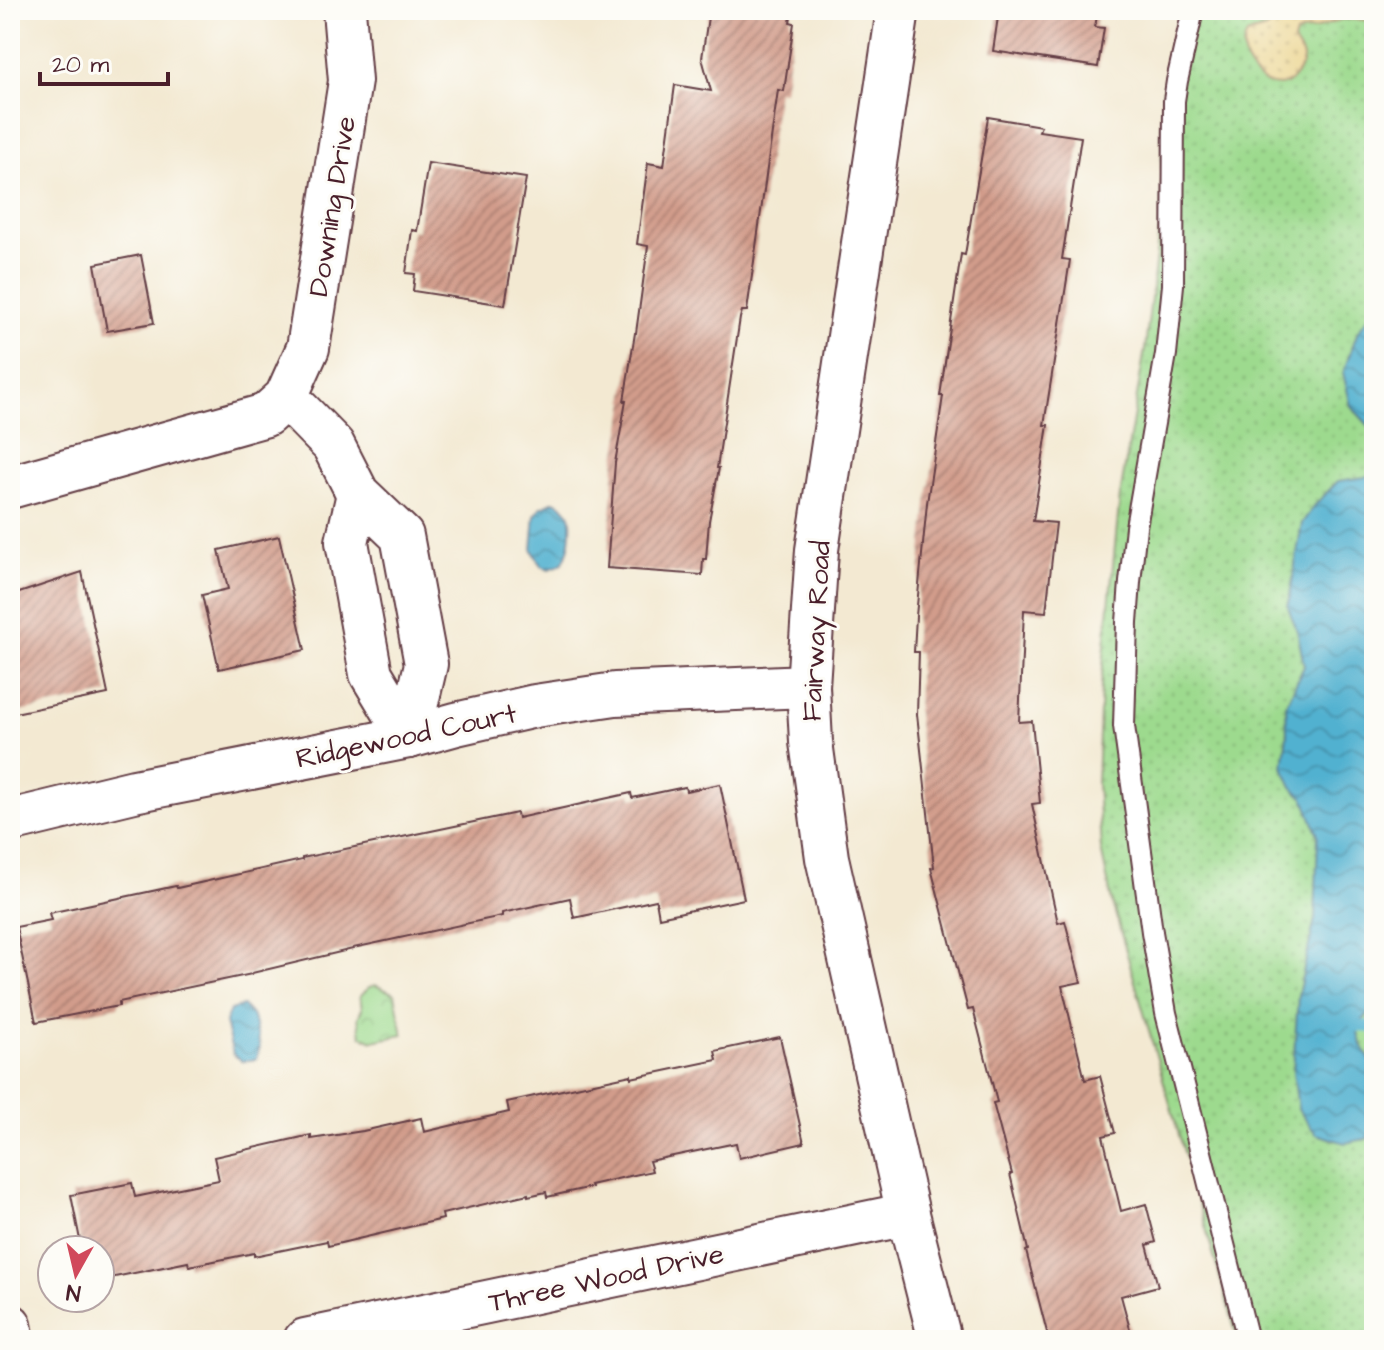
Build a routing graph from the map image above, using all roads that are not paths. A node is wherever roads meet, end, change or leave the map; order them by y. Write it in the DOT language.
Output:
graph roads {
  1 [pos="344,10"];
  2 [pos="898,10"];
  3 [pos="1193,10"];
  4 [pos="286,397"];
  5 [pos="10,487"];
  6 [pos="358,494"];
  7 [pos="808,686"];
  8 [pos="409,737"];
  9 [pos="10,821"];
  10 [pos="908,1214"];
  11 [pos="10,1325"];
  12 [pos="13,1340"];
  13 [pos="305,1340"];
  14 [pos="940,1340"];
  15 [pos="1248,1340"];
  1 -- 4 [label="street, Downing Drive"];
  2 -- 7 [label="street, Fairway Road"];
  3 -- 15 [label="lane"];
  4 -- 5 [label="street"];
  4 -- 6 [label="street"];
  6 -- 8 [label="street"];
  6 -- 8 [label="street"];
  7 -- 8 [label="street, Ridgewood Court"];
  7 -- 10 [label="street, Fairway Road"];
  8 -- 9 [label="street, Ridgewood Court"];
  10 -- 13 [label="street, Three Wood Drive"];
  10 -- 14 [label="street, Fairway Road"];
  11 -- 12 [label="street"];
}
